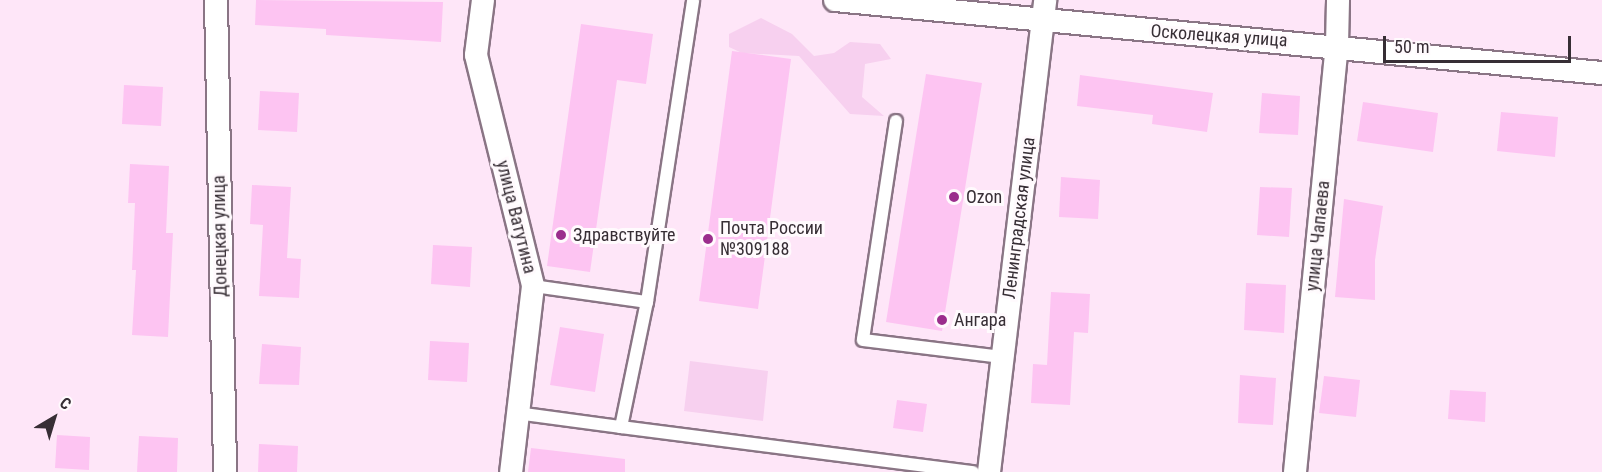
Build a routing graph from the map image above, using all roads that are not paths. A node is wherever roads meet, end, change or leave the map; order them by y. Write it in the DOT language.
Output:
graph roads {
  1 [pos="216,0"];
  2 [pos="483,0"];
  3 [pos="693,0"];
  4 [pos="835,0"];
  5 [pos="1045,0"];
  6 [pos="1338,0"];
  7 [pos="1045,23"];
  8 [pos="1337,45"];
  9 [pos="1602,73"];
  10 [pos="896,122"];
  11 [pos="533,286"];
  12 [pos="647,302"];
  13 [pos="1002,357"];
  14 [pos="517,413"];
  15 [pos="621,427"];
  16 [pos="225,472"];
  17 [pos="511,472"];
  18 [pos="973,472"];
  19 [pos="989,472"];
  20 [pos="1295,472"];
  1 -- 16 [label="street, Донецкая улица"];
  2 -- 11 [label="street, улица Ватутина"];
  3 -- 12 [label="lane"];
  4 -- 7 [label="street, Осколецкая улица"];
  5 -- 7 [label="street, Ленинградская улица"];
  6 -- 8 [label="street, улица Чапаева"];
  7 -- 8 [label="street, Осколецкая улица"];
  7 -- 13 [label="street, Ленинградская улица"];
  8 -- 9 [label="street, Осколецкая улица"];
  8 -- 20 [label="street, улица Чапаева"];
  10 -- 13 [label="lane"];
  11 -- 12 [label="lane"];
  11 -- 14 [label="street, улица Ватутина"];
  12 -- 15 [label="lane"];
  13 -- 19 [label="street, Ленинградская улица"];
  14 -- 15 [label="lane"];
  14 -- 17 [label="street, улица Ватутина"];
  15 -- 18 [label="lane"];
}
